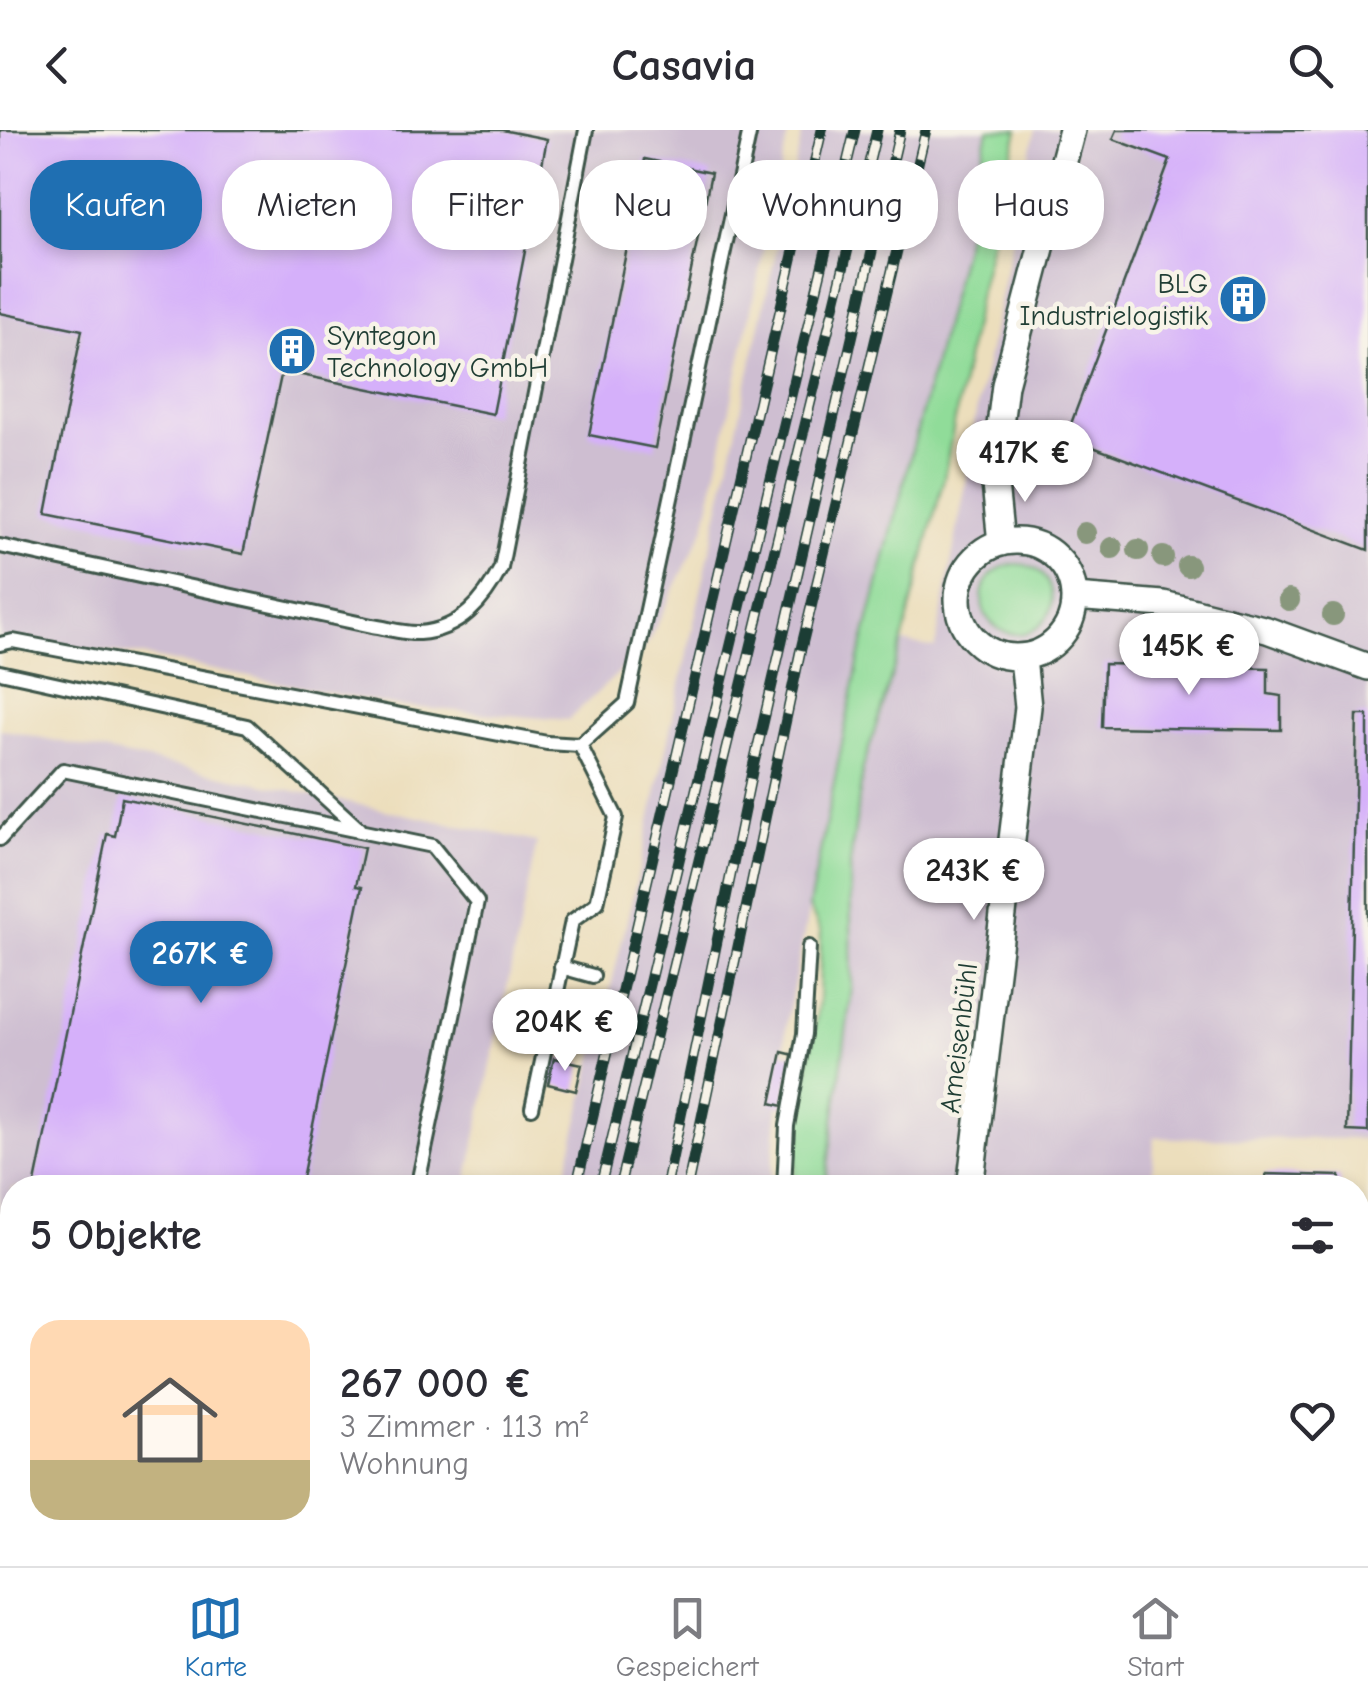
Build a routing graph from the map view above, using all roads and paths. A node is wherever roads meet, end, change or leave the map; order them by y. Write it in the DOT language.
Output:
graph roads {
  1 [pos="586,130"];
  2 [pos="750,130"];
  3 [pos="1072,130"];
  4 [pos="1002,543"];
  5 [pos="0,546"];
  6 [pos="1075,598"];
  7 [pos="0,644"];
  8 [pos="1023,658"];
  9 [pos="1368,667"];
  10 [pos="0,672"];
  11 [pos="580,744"];
  12 [pos="360,831"];
  13 [pos="0,839"];
  14 [pos="809,948"];
  15 [pos="561,967"];
  16 [pos="593,976"];
  17 [pos="532,1108"];
  18 [pos="420,1175"];
  19 [pos="785,1175"];
  20 [pos="972,1175"];
  1 -- 5 [label="lane"];
  2 -- 11 [label="lane"];
  3 -- 4 [label="street"];
  4 -- 6 [label="street"];
  4 -- 8 [label="street"];
  6 -- 8 [label="street"];
  6 -- 9 [label="street"];
  7 -- 11 [label="lane"];
  8 -- 20 [label="street, Ameisenbühl"];
  10 -- 12 [label="lane"];
  11 -- 15 [label="lane"];
  12 -- 13 [label="lane"];
  12 -- 18 [label="lane"];
  14 -- 19 [label="lane"];
  15 -- 16 [label="lane"];
  15 -- 17 [label="lane"];
}
